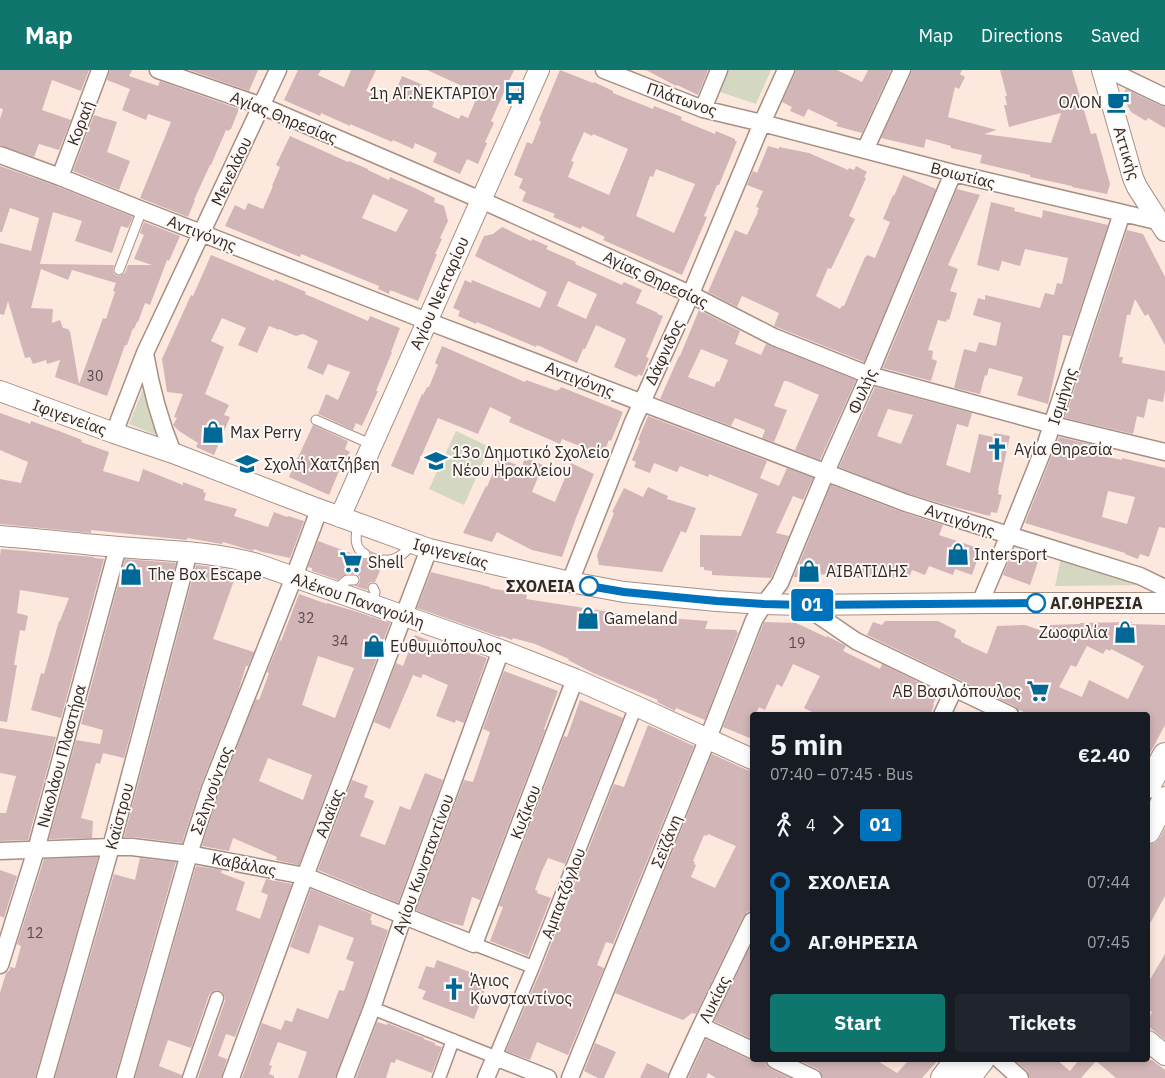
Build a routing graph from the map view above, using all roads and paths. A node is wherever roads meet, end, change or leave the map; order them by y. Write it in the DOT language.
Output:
graph roads {
  1 [pos="100,70"];
  2 [pos="158,70"];
  3 [pos="278,70"];
  4 [pos="539,70"];
  5 [pos="604,70"];
  6 [pos="719,70"];
  7 [pos="786,70"];
  8 [pos="902,70"];
  9 [pos="1102,70"];
  10 [pos="1109,70"];
  11 [pos="1165,97"];
  12 [pos="262,106"];
  13 [pos="703,109"];
  14 [pos="762,123"];
  15 [pos="866,150"];
  16 [pos="0,155"];
  17 [pos="953,173"];
  18 [pos="60,177"];
  19 [pos="481,200"];
  20 [pos="142,210"];
  21 [pos="1122,213"];
  22 [pos="1163,225"];
  23 [pos="202,233"];
  24 [pos="119,270"];
  25 [pos="690,294"];
  26 [pos="427,321"];
  27 [pos="146,353"];
  28 [pos="869,376"];
  29 [pos="0,391"];
  30 [pos="642,402"];
  31 [pos="316,420"];
  32 [pos="1053,425"];
  33 [pos="114,433"];
  34 [pos="373,445"];
  35 [pos="1165,452"];
  36 [pos="173,453"];
  37 [pos="826,472"];
  38 [pos="319,510"];
  39 [pos="349,520"];
  40 [pos="0,536"];
  41 [pos="1009,536"];
  42 [pos="422,546"];
  43 [pos="118,547"];
  44 [pos="189,552"];
  45 [pos="365,554"];
  46 [pos="384,560"];
  47 [pos="294,577"];
  48 [pos="354,580"];
  49 [pos="570,582"];
  50 [pos="1165,588"];
  51 [pos="334,591"];
  52 [pos="980,602"];
  53 [pos="1165,603"];
  54 [pos="764,604"];
  55 [pos="804,605"];
  56 [pos="403,616"];
  57 [pos="501,650"];
  58 [pos="575,679"];
  59 [pos="954,689"];
  60 [pos="636,706"];
  61 [pos="943,712"];
  62 [pos="1004,712"];
  63 [pos="708,738"];
  64 [pos="1165,755"];
  65 [pos="750,758"];
  66 [pos="1150,779"];
  67 [pos="1165,799"];
  68 [pos="1150,827"];
  69 [pos="111,847"];
  70 [pos="36,850"];
  71 [pos="0,851"];
  72 [pos="189,854"];
  73 [pos="305,876"];
  74 [pos="404,915"];
  75 [pos="750,925"];
  76 [pos="474,944"];
  77 [pos="0,965"];
  78 [pos="533,967"];
  79 [pos="217,998"];
  80 [pos="372,1008"];
  81 [pos="701,1026"];
  82 [pos="453,1040"];
  83 [pos="1150,1043"];
  84 [pos="750,1049"];
  85 [pos="1165,1055"];
  86 [pos="495,1057"];
  87 [pos="777,1062"];
  88 [pos="955,1062"];
  89 [pos="980,1062"];
  90 [pos="1002,1062"];
  91 [pos="791,1073"];
  92 [pos="45,1078"];
  93 [pos="125,1078"];
  94 [pos="188,1078"];
  95 [pos="231,1078"];
  96 [pos="345,1078"];
  97 [pos="439,1078"];
  98 [pos="486,1078"];
  99 [pos="548,1078"];
  100 [pos="570,1078"];
  101 [pos="676,1078"];
  102 [pos="813,1078"];
  103 [pos="943,1078"];
  104 [pos="968,1078"];
  105 [pos="1020,1078"];
  1 -- 18 [label="street, Κοραή"];
  2 -- 12 [label="street, Αγίας Θηρεσίας"];
  3 -- 12 [label="street, Μενελάου"];
  4 -- 19 [label="street, Αγίου Νεκταρίου"];
  5 -- 13 [label="street, Πλάτωνος"];
  6 -- 13 [label="street"];
  7 -- 14 [label="street, Δάφνιδος"];
  8 -- 15 [label="street"];
  9 -- 22 [label="street, Αττικής"];
  10 -- 11 [label="street"];
  12 -- 19 [label="street, Αγίας Θηρεσίας"];
  12 -- 23 [label="street, Μενελάου"];
  13 -- 14 [label="street, Πλάτωνος"];
  14 -- 15 [label="street, Βοιωτίας"];
  14 -- 25 [label="street, Δάφνιδος"];
  15 -- 17 [label="street, Βοιωτίας"];
  16 -- 18 [label="street, Αντιγόνης"];
  17 -- 21 [label="street, Βοιωτίας"];
  17 -- 28 [label="street, Φυλής"];
  18 -- 20 [label="street, Αντιγόνης"];
  19 -- 25 [label="street, Αγίας Θηρεσίας"];
  19 -- 26 [label="street, Αγίου Νεκταρίου"];
  20 -- 23 [label="street, Αντιγόνης"];
  20 -- 24 [label="lane"];
  21 -- 22 [label="street, Βοιωτίας"];
  21 -- 32 [label="street, Ισμήνης"];
  23 -- 26 [label="street, Αντιγόνης"];
  23 -- 27 [label="street, Μενελάου"];
  25 -- 28 [label="street, Αγίας Θηρεσίας"];
  25 -- 30 [label="street, Δάφνιδος"];
  26 -- 30 [label="street, Αντιγόνης"];
  26 -- 34 [label="street, Αγίου Νεκταρίου"];
  27 -- 33 [label="street, Μενελάου"];
  27 -- 36 [label="street"];
  28 -- 32 [label="street, Αγίας Θηρεσίας"];
  28 -- 37 [label="street, Φυλής"];
  29 -- 33 [label="street, Ιφιγενείας"];
  30 -- 37 [label="street, Αντιγόνης"];
  30 -- 49 [label="street, Δάφνιδος"];
  31 -- 34 [label="lane"];
  32 -- 35 [label="street, Αγίας Θηρεσίας"];
  32 -- 41 [label="street, Ισμήνης"];
  33 -- 36 [label="street, Ιφιγενείας"];
  34 -- 39 [label="street, Αγίου Νεκταρίου"];
  36 -- 38 [label="street, Ιφιγενείας"];
  37 -- 41 [label="street, Αντιγόνης"];
  37 -- 54 [label="street, Φυλής"];
  38 -- 39 [label="street, Ιφιγενείας"];
  38 -- 47 [label="street, Σεληνούντος"];
  39 -- 42 [label="street, Ιφιγενείας"];
  39 -- 45 [label="lane"];
  40 -- 43 [label="street, Αλέκου Παναγούλη"];
  41 -- 50 [label="street, Αντιγόνης"];
  41 -- 52 [label="street, Ισμήνης"];
  42 -- 46 [label="lane"];
  42 -- 49 [label="street, Ιφιγενείας"];
  42 -- 56 [label="street, Αλαϊας"];
  43 -- 44 [label="street, Αλέκου Παναγούλη"];
  43 -- 70 [label="street, Νικολάου Πλαστήρα"];
  44 -- 47 [label="street, Αλέκου Παναγούλη"];
  44 -- 69 [label="street, Καϊστρου"];
  47 -- 51 [label="street, Αλέκου Παναγούλη"];
  47 -- 72 [label="street, Σεληνούντος"];
  48 -- 51 [label="lane"];
  49 -- 54 [label="street, Ιφιγενείας"];
  51 -- 56 [label="street, Αλέκου Παναγούλη"];
  52 -- 53 [label="street, Ιφιγενείας"];
  52 -- 55 [label="street, Ιφιγενείας"];
  54 -- 55 [label="street, Ιφιγενείας"];
  54 -- 63 [label="street, Σεϊζάνη"];
  55 -- 59 [label="street"];
  56 -- 57 [label="street, Αλέκου Παναγούλη"];
  56 -- 73 [label="street, Αλαϊας"];
  57 -- 58 [label="street, Αλέκου Παναγούλη"];
  57 -- 74 [label="street, Αγίου Κωνσταντίνου"];
  58 -- 60 [label="street, Αλέκου Παναγούλη"];
  58 -- 76 [label="street, Κυζίκου"];
  59 -- 61 [label="street"];
  59 -- 62 [label="street"];
  60 -- 63 [label="street, Αλέκου Παναγούλη"];
  60 -- 78 [label="street, Αμπατζόγλου"];
  63 -- 65 [label="street, Αλέκου Παναγούλη"];
  63 -- 100 [label="street, Σεϊζάνη"];
  64 -- 66 [label="main road"];
  67 -- 68 [label="main road"];
  69 -- 70 [label="street, Καβάλας"];
  69 -- 72 [label="street, Καβάλας"];
  69 -- 92 [label="street, Καϊστρου"];
  70 -- 71 [label="street, Καβάλας"];
  70 -- 77 [label="street, Νικολάου Πλαστήρα"];
  72 -- 73 [label="street, Καβάλας"];
  72 -- 93 [label="street, Σεληνούντος"];
  73 -- 74 [label="street, Καβάλας"];
  73 -- 95 [label="street, Αλαϊας"];
  74 -- 76 [label="street, Καβάλας"];
  74 -- 80 [label="street, Αγίου Κωνσταντίνου"];
  75 -- 81 [label="street, Λυκίας"];
  76 -- 78 [label="street"];
  78 -- 86 [label="street, Αμπατζόγλου"];
  79 -- 94 [label="street"];
  80 -- 82 [label="street"];
  80 -- 96 [label="street, Αγίου Κωνσταντίνου"];
  81 -- 84 [label="street"];
  81 -- 101 [label="street, Λυκίας"];
  82 -- 86 [label="street"];
  82 -- 97 [label="street"];
  83 -- 85 [label="street"];
  86 -- 98 [label="street, Αμπατζόγλου"];
  86 -- 99 [label="street"];
  87 -- 91 [label="street"];
  88 -- 103 [label="main road"];
  89 -- 104 [label="main road"];
  90 -- 105 [label="street"];
  91 -- 102 [label="street"];
}
